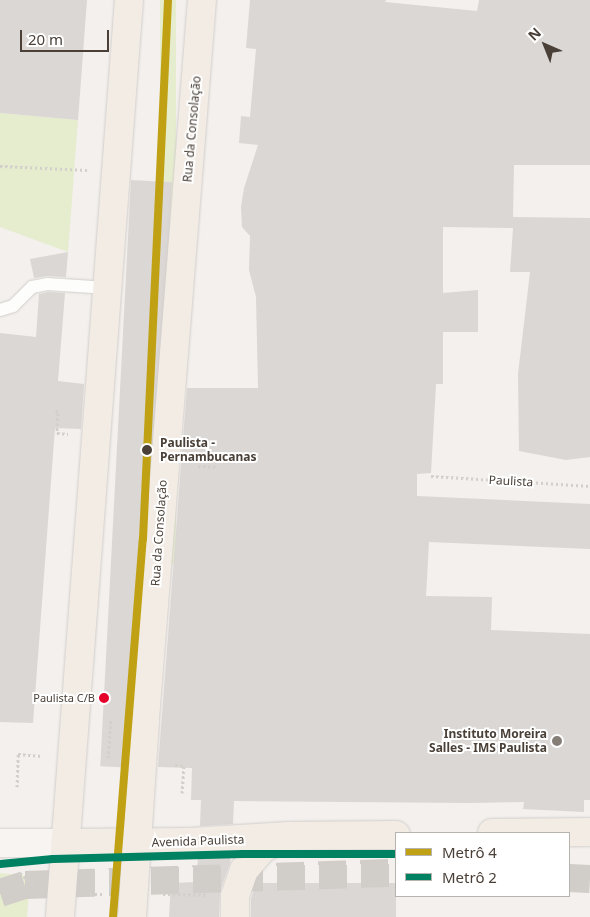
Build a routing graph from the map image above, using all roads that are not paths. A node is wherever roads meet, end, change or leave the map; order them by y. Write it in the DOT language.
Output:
graph roads {
  1 [pos="129,0"];
  2 [pos="202,0"];
  3 [pos="108,288"];
  4 [pos="0,310"];
  5 [pos="570,832"];
  6 [pos="590,832"];
  7 [pos="395,835"];
  8 [pos="289,836"];
  9 [pos="0,843"];
  10 [pos="66,843"];
  11 [pos="137,843"];
  12 [pos="61,906"];
  13 [pos="132,917"];
  14 [pos="235,917"];
  1 -- 3 [label="main road"];
  2 -- 11 [label="main road, Rua da Consolação"];
  3 -- 4 [label="lane"];
  3 -- 10 [label="main road"];
  5 -- 6 [label="main road"];
  7 -- 8 [label="main road, Avenida Paulista"];
  8 -- 11 [label="main road, Avenida Paulista"];
  8 -- 14 [label="main road"];
  9 -- 10 [label="main road, Avenida Paulista"];
  10 -- 11 [label="main road, Avenida Paulista"];
  10 -- 12 [label="main road"];
  11 -- 13 [label="main road, Rua da Consolação"];
}
